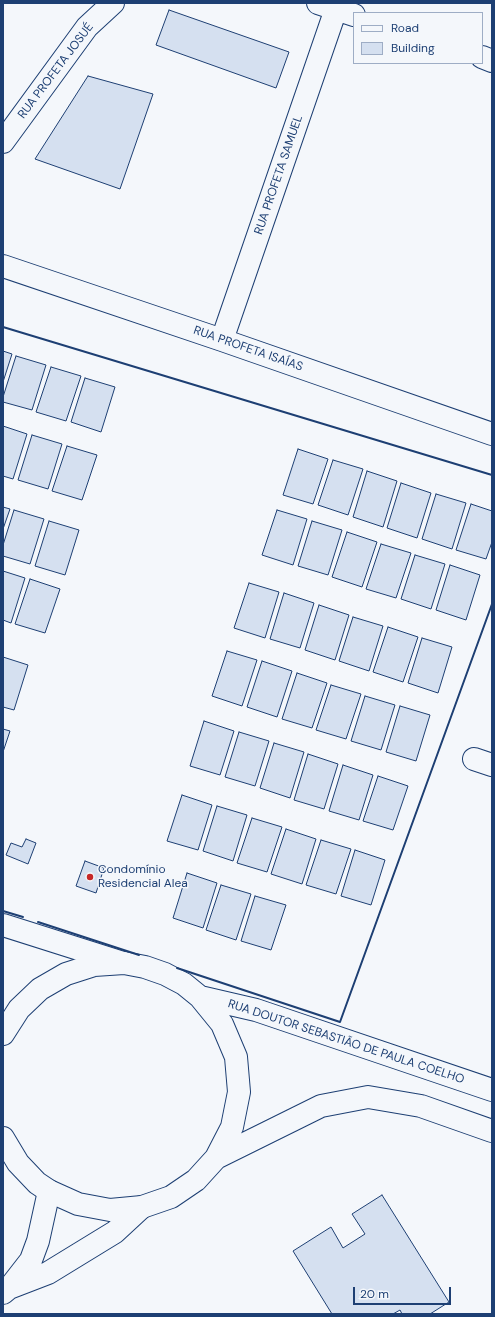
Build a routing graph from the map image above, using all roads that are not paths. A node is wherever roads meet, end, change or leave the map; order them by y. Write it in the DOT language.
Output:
graph roads {
  1 [pos="113,3"];
  2 [pos="336,9"];
  3 [pos="3,142"];
  4 [pos="3,266"];
  5 [pos="222,340"];
  6 [pos="492,434"];
  7 [pos="3,925"];
  8 [pos="124,963"];
  9 [pos="200,997"];
  10 [pos="3,1034"];
  11 [pos="492,1090"];
  12 [pos="492,1130"];
  13 [pos="3,1138"];
  14 [pos="216,1158"];
  15 [pos="10,1160"];
  16 [pos="49,1191"];
  17 [pos="142,1207"];
  18 [pos="6,1290"];
  1 -- 3 [label="street, RUA PROFETA JOSUÉ"];
  2 -- 5 [label="street, RUA PROFETA SAMUEL"];
  4 -- 5 [label="street, RUA PROFETA ISAÍAS"];
  5 -- 6 [label="street, RUA PROFETA ISAÍAS"];
  7 -- 8 [label="street"];
  8 -- 9 [label="street"];
  8 -- 10 [label="street"];
  9 -- 11 [label="street, RUA DOUTOR SEBASTIÃO DE PAULA COELHO"];
  9 -- 14 [label="street"];
  12 -- 14 [label="street"];
  13 -- 15 [label="street"];
  14 -- 17 [label="street"];
  15 -- 16 [label="street"];
  16 -- 17 [label="street"];
  16 -- 18 [label="street"];
  17 -- 18 [label="street"];
}
